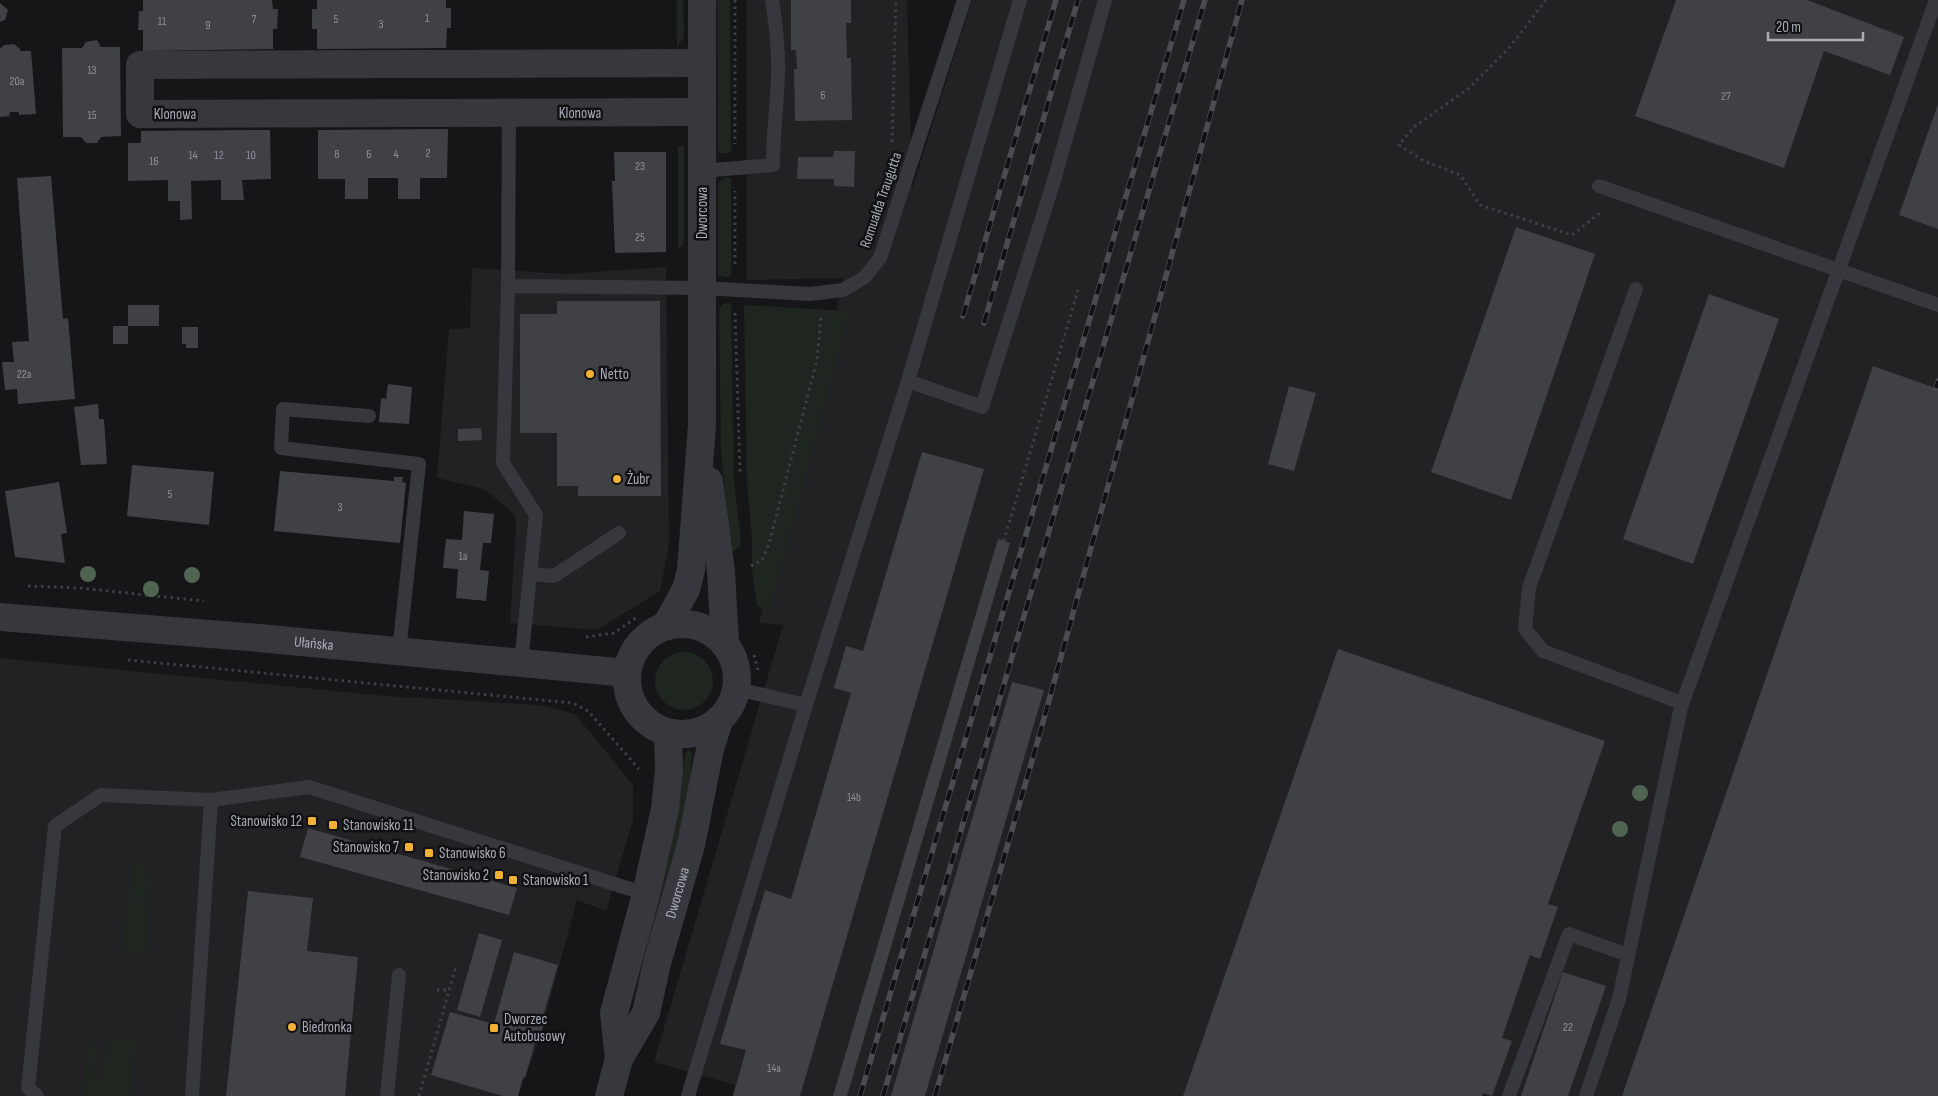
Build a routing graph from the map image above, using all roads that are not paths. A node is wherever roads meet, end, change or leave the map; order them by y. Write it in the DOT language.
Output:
graph roads {
  1 [pos="702,0"];
  2 [pos="772,0"];
  3 [pos="964,0"];
  4 [pos="1020,0"];
  5 [pos="1105,0"];
  6 [pos="1936,0"];
  7 [pos="702,63"];
  8 [pos="702,112"];
  9 [pos="509,113"];
  10 [pos="702,171"];
  11 [pos="1599,186"];
  12 [pos="1839,270"];
  13 [pos="508,286"];
  14 [pos="702,288"];
  15 [pos="1636,289"];
  16 [pos="1938,305"];
  17 [pos="908,381"];
  18 [pos="369,416"];
  19 [pos="702,425"];
  20 [pos="619,533"];
  21 [pos="531,574"];
  22 [pos="0,617"];
  23 [pos="666,626"];
  24 [pos="725,644"];
  25 [pos="400,652"];
  26 [pos="521,663"];
  27 [pos="627,673"];
  28 [pos="736,689"];
  29 [pos="1682,703"];
  30 [pos="806,705"];
  31 [pos="719,720"];
  32 [pos="668,733"];
  33 [pos="211,800"];
  34 [pos="646,894"];
  35 [pos="1628,955"];
  36 [pos="399,975"];
  37 [pos="619,1059"];
  38 [pos="37,1096"];
  39 [pos="192,1096"];
  40 [pos="387,1096"];
  41 [pos="609,1096"];
  42 [pos="688,1096"];
  43 [pos="1509,1096"];
  44 [pos="1586,1096"];
  1 -- 7 [label="street, Dworcowa"];
  2 -- 10 [label="lane"];
  3 -- 14 [label="lane, Romualda Traugutta"];
  4 -- 17 [label="lane"];
  5 -- 17 [label="lane"];
  6 -- 12 [label="lane"];
  7 -- 8 [label="street, Dworcowa"];
  7 -- 9 [label="street, Klonowa"];
  8 -- 9 [label="street, Klonowa"];
  8 -- 10 [label="street, Dworcowa"];
  9 -- 13 [label="lane"];
  10 -- 14 [label="street, Dworcowa"];
  11 -- 12 [label="lane"];
  12 -- 16 [label="lane"];
  12 -- 29 [label="lane"];
  13 -- 14 [label="lane, Romualda Traugutta"];
  13 -- 21 [label="lane"];
  14 -- 19 [label="street, Dworcowa"];
  15 -- 29 [label="lane"];
  17 -- 30 [label="lane"];
  18 -- 25 [label="lane"];
  19 -- 23 [label="street, Dworcowa"];
  19 -- 24 [label="street, Dworcowa"];
  20 -- 21 [label="lane"];
  21 -- 26 [label="lane"];
  22 -- 25 [label="street, Ułańska"];
  23 -- 24 [label="street"];
  23 -- 27 [label="street"];
  24 -- 28 [label="street"];
  25 -- 26 [label="street, Ułańska"];
  26 -- 27 [label="street, Ułańska"];
  27 -- 32 [label="street"];
  28 -- 30 [label="lane"];
  28 -- 31 [label="street"];
  29 -- 35 [label="lane"];
  30 -- 42 [label="lane"];
  31 -- 32 [label="street"];
  31 -- 37 [label="street, Dworcowa"];
  32 -- 34 [label="street, Dworcowa"];
  33 -- 34 [label="lane"];
  33 -- 38 [label="lane"];
  33 -- 39 [label="lane"];
  34 -- 37 [label="street, Dworcowa"];
  35 -- 43 [label="lane"];
  35 -- 44 [label="lane"];
  36 -- 40 [label="lane"];
  37 -- 41 [label="street, Dworcowa"];
}
